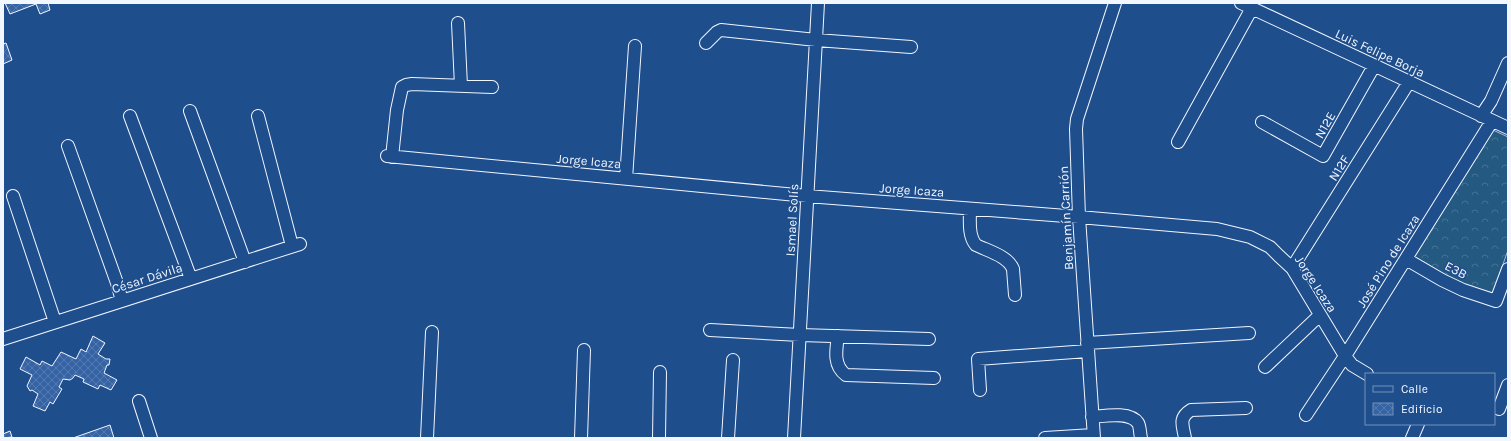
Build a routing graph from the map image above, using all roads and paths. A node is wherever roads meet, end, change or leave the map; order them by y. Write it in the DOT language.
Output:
graph roads {
  1 [pos="818,3"];
  2 [pos="1115,3"];
  3 [pos="1240,3"];
  4 [pos="1252,8"];
  5 [pos="458,23"];
  6 [pos="816,40"];
  7 [pos="706,43"];
  8 [pos="635,46"];
  9 [pos="911,47"];
  10 [pos="1508,63"];
  11 [pos="1374,66"];
  12 [pos="1409,82"];
  13 [pos="461,86"];
  14 [pos="492,87"];
  15 [pos="190,110"];
  16 [pos="130,116"];
  17 [pos="258,116"];
  18 [pos="1487,118"];
  19 [pos="1262,122"];
  20 [pos="1508,128"];
  21 [pos="1178,142"];
  22 [pos="68,146"];
  23 [pos="626,179"];
  24 [pos="13,196"];
  25 [pos="807,196"];
  26 [pos="970,208"];
  27 [pos="1079,217"];
  28 [pos="1406,259"];
  29 [pos="245,262"];
  30 [pos="1292,268"];
  31 [pos="1508,269"];
  32 [pos="191,279"];
  33 [pos="1015,295"];
  34 [pos="122,301"];
  35 [pos="1320,315"];
  36 [pos="55,322"];
  37 [pos="710,330"];
  38 [pos="432,332"];
  39 [pos="1249,333"];
  40 [pos="800,335"];
  41 [pos="838,336"];
  42 [pos="3,339"];
  43 [pos="929,340"];
  44 [pos="1088,347"];
  45 [pos="584,350"];
  46 [pos="1345,356"];
  47 [pos="733,360"];
  48 [pos="1265,366"];
  49 [pos="660,372"];
  50 [pos="1365,373"];
  51 [pos="934,378"];
  52 [pos="1508,385"];
  53 [pos="980,390"];
  54 [pos="139,401"];
  55 [pos="1246,408"];
  56 [pos="1500,410"];
  57 [pos="1306,415"];
  58 [pos="1092,417"];
  59 [pos="1418,425"];
  60 [pos="1094,436"];
  61 [pos="151,438"];
  62 [pos="427,438"];
  63 [pos="581,438"];
  64 [pos="659,438"];
  65 [pos="728,438"];
  66 [pos="794,438"];
  67 [pos="1045,438"];
  68 [pos="1141,438"];
  69 [pos="1185,438"];
  70 [pos="1412,438"];
  1 -- 6 [label="street, Ismael Solís"];
  2 -- 27 [label="street, Benjamín Carrión"];
  3 -- 4 [label="street, Luis Felipe Borja"];
  4 -- 11 [label="street, Luis Felipe Borja"];
  4 -- 21 [label="street"];
  5 -- 13 [label="street"];
  6 -- 7 [label="street"];
  6 -- 9 [label="street"];
  6 -- 25 [label="street, Ismael Solís"];
  8 -- 23 [label="street"];
  10 -- 18 [label="street, José Pino de Icaza"];
  11 -- 12 [label="street, Luis Felipe Borja"];
  11 -- 19 [label="street, N12E"];
  12 -- 18 [label="street, Luis Felipe Borja"];
  12 -- 30 [label="street, N12F"];
  13 -- 14 [label="street"];
  13 -- 23 [label="street, Jorge Icaza"];
  15 -- 29 [label="street"];
  16 -- 32 [label="street"];
  17 -- 29 [label="street, César Dávila"];
  18 -- 20 [label="street, Luis Felipe Borja"];
  18 -- 28 [label="street, José Pino de Icaza"];
  22 -- 34 [label="street"];
  23 -- 25 [label="street, Jorge Icaza"];
  24 -- 36 [label="street"];
  25 -- 26 [label="street, Jorge Icaza"];
  25 -- 40 [label="street, Ismael Solís"];
  26 -- 27 [label="street, Jorge Icaza"];
  26 -- 33 [label="street"];
  27 -- 30 [label="street, Jorge Icaza"];
  27 -- 44 [label="street, Benjamín Carrión"];
  28 -- 31 [label="street, E3B"];
  28 -- 46 [label="street, José Pino de Icaza"];
  29 -- 32 [label="street, César Dávila"];
  30 -- 35 [label="street, Jorge Icaza"];
  32 -- 34 [label="street, César Dávila"];
  34 -- 36 [label="street, César Dávila"];
  35 -- 46 [label="street, Jorge Icaza"];
  35 -- 48 [label="street"];
  36 -- 42 [label="street, César Dávila"];
  37 -- 40 [label="street"];
  38 -- 62 [label="street"];
  39 -- 44 [label="street"];
  40 -- 41 [label="street"];
  40 -- 66 [label="street, Ismael Solís"];
  41 -- 43 [label="street"];
  41 -- 51 [label="street"];
  44 -- 53 [label="street"];
  44 -- 58 [label="street, Benjamín Carrión"];
  45 -- 63 [label="street"];
  46 -- 50 [label="street, Jorge Icaza"];
  46 -- 57 [label="street, José Pino de Icaza"];
  47 -- 65 [label="street"];
  49 -- 64 [label="street"];
  52 -- 56 [label="street"];
  54 -- 61 [label="street"];
  55 -- 69 [label="street"];
  58 -- 60 [label="street, Benjamín Carrión"];
  58 -- 68 [label="street"];
  59 -- 70 [label="street"];
  60 -- 67 [label="street"];
}
